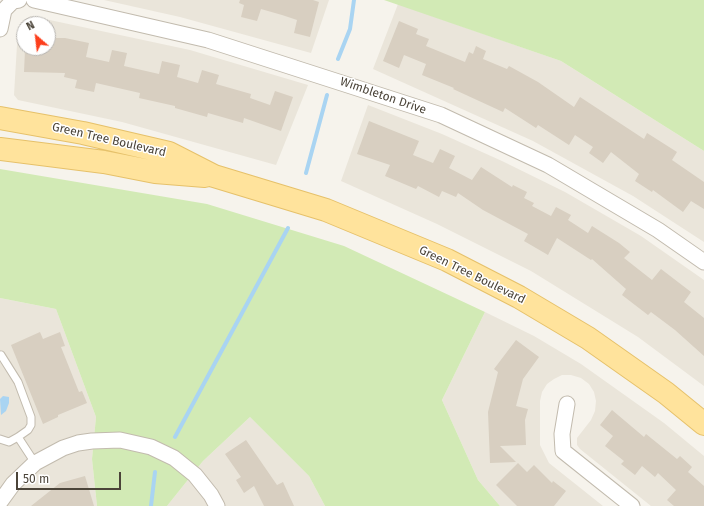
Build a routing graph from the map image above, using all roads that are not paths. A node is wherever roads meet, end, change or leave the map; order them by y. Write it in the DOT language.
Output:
graph roads {
  1 [pos="19,0"];
  2 [pos="34,0"];
  3 [pos="0,29"];
  4 [pos="0,118"];
  5 [pos="0,149"];
  6 [pos="214,176"];
  7 [pos="704,262"];
  8 [pos="0,356"];
  9 [pos="567,404"];
  10 [pos="704,424"];
  11 [pos="18,437"];
  12 [pos="0,439"];
  13 [pos="35,463"];
  14 [pos="0,502"];
  15 [pos="217,506"];
  16 [pos="632,506"];
  1 -- 3 [label="street"];
  2 -- 7 [label="street, Wimbleton Drive"];
  4 -- 6 [label="main road, Green Tree Boulevard"];
  5 -- 6 [label="main road, Green Tree Boulevard"];
  6 -- 10 [label="main road, Green Tree Boulevard"];
  8 -- 11 [label="lane"];
  9 -- 16 [label="street"];
  11 -- 12 [label="lane"];
  11 -- 13 [label="lane"];
  13 -- 14 [label="street"];
  13 -- 15 [label="street"];
}
